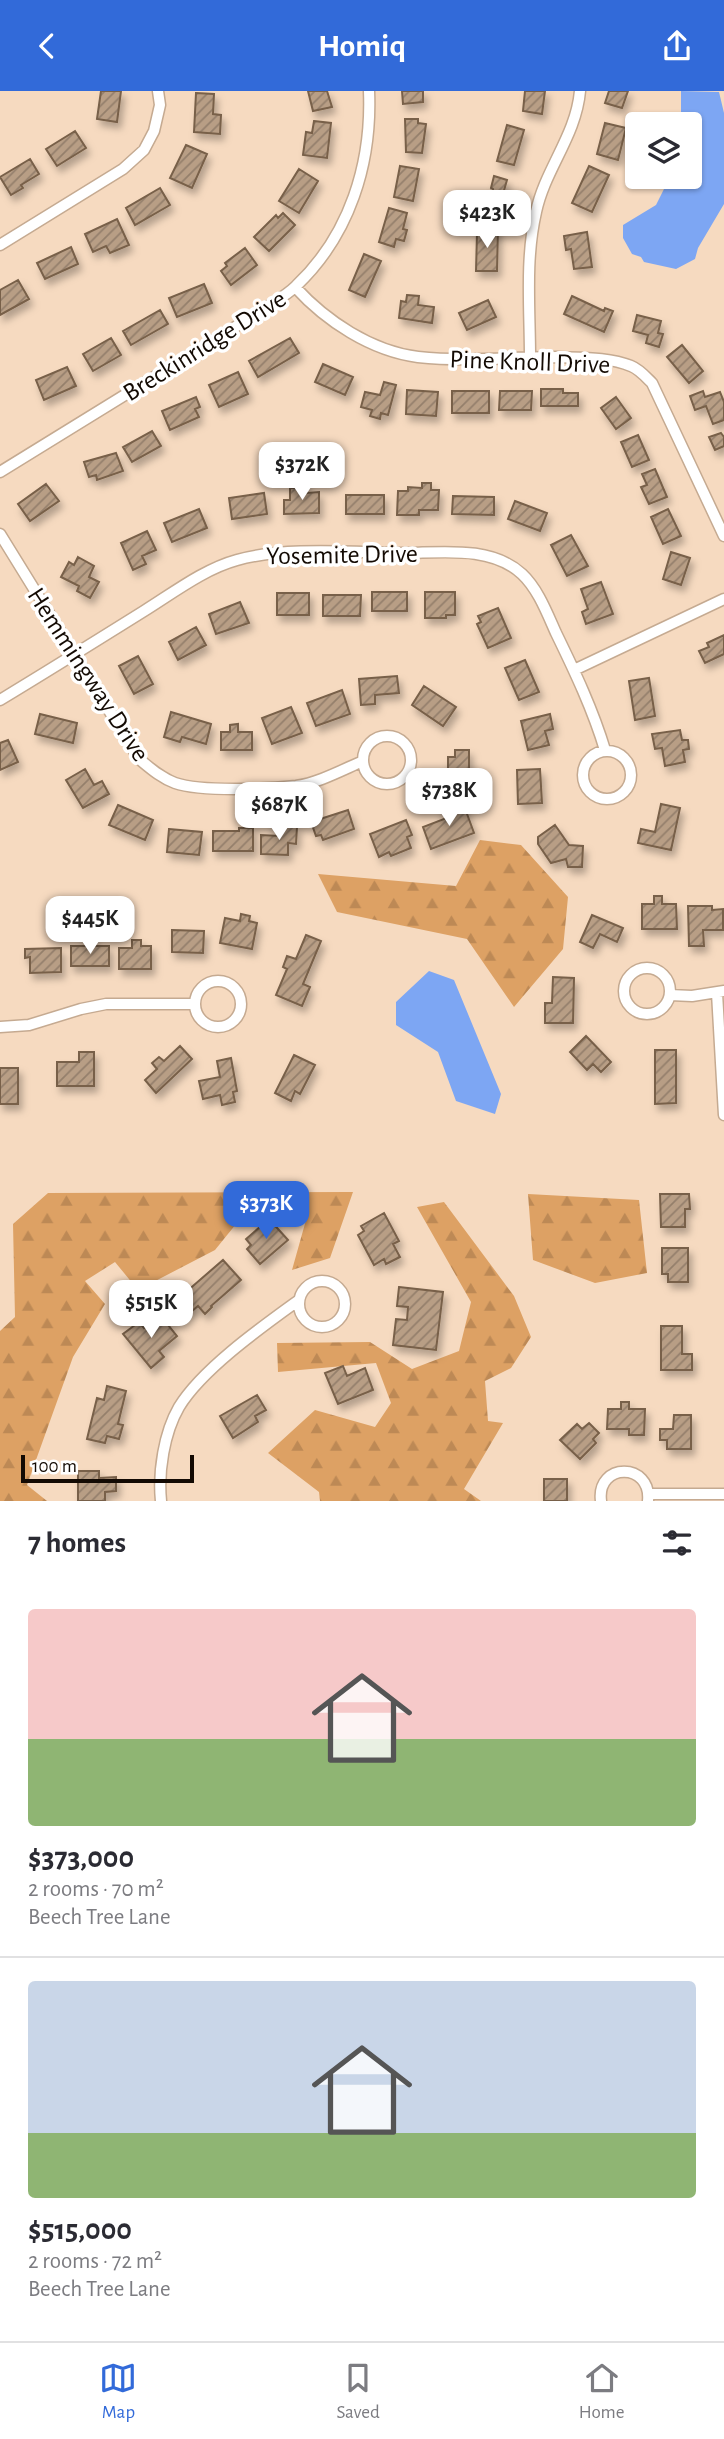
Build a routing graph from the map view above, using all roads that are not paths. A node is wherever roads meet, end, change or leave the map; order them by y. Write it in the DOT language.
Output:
graph roads {
  1 [pos="158,91"];
  2 [pos="369,91"];
  3 [pos="580,91"];
  4 [pos="0,245"];
  5 [pos="295,287"];
  6 [pos="530,357"];
  7 [pos="0,472"];
  8 [pos="0,534"];
  9 [pos="724,537"];
  10 [pos="724,599"];
  11 [pos="76,655"];
  12 [pos="574,670"];
  13 [pos="0,700"];
  14 [pos="606,750"];
  15 [pos="363,761"];
  16 [pos="720,992"];
  17 [pos="670,995"];
  18 [pos="194,1004"];
  19 [pos="0,1027"];
  20 [pos="724,1115"];
  21 [pos="299,1300"];
  22 [pos="724,1494"];
  23 [pos="649,1498"];
  24 [pos="161,1501"];
  25 [pos="601,1501"];
  1 -- 4 [label="street"];
  2 -- 5 [label="street, Breckinridge Drive"];
  3 -- 6 [label="street"];
  5 -- 6 [label="street, Pine Knoll Drive"];
  5 -- 7 [label="street, Breckinridge Drive"];
  6 -- 9 [label="street, Pine Knoll Drive"];
  8 -- 11 [label="street, Hemmingway Drive"];
  10 -- 12 [label="street"];
  11 -- 12 [label="street, Yosemite Drive"];
  11 -- 13 [label="street, Yosemite Drive"];
  11 -- 15 [label="street, Hemmingway Drive"];
  12 -- 14 [label="street, Yosemite Drive"];
  14 -- 14 [label="street, Yosemite Drive"];
  15 -- 15 [label="street, Hemmingway Drive"];
  16 -- 17 [label="street"];
  16 -- 20 [label="street"];
  17 -- 17 [label="street"];
  18 -- 18 [label="street"];
  18 -- 19 [label="street"];
  21 -- 21 [label="street"];
  21 -- 24 [label="street"];
  22 -- 23 [label="street"];
  23 -- 25 [label="street"];
}
